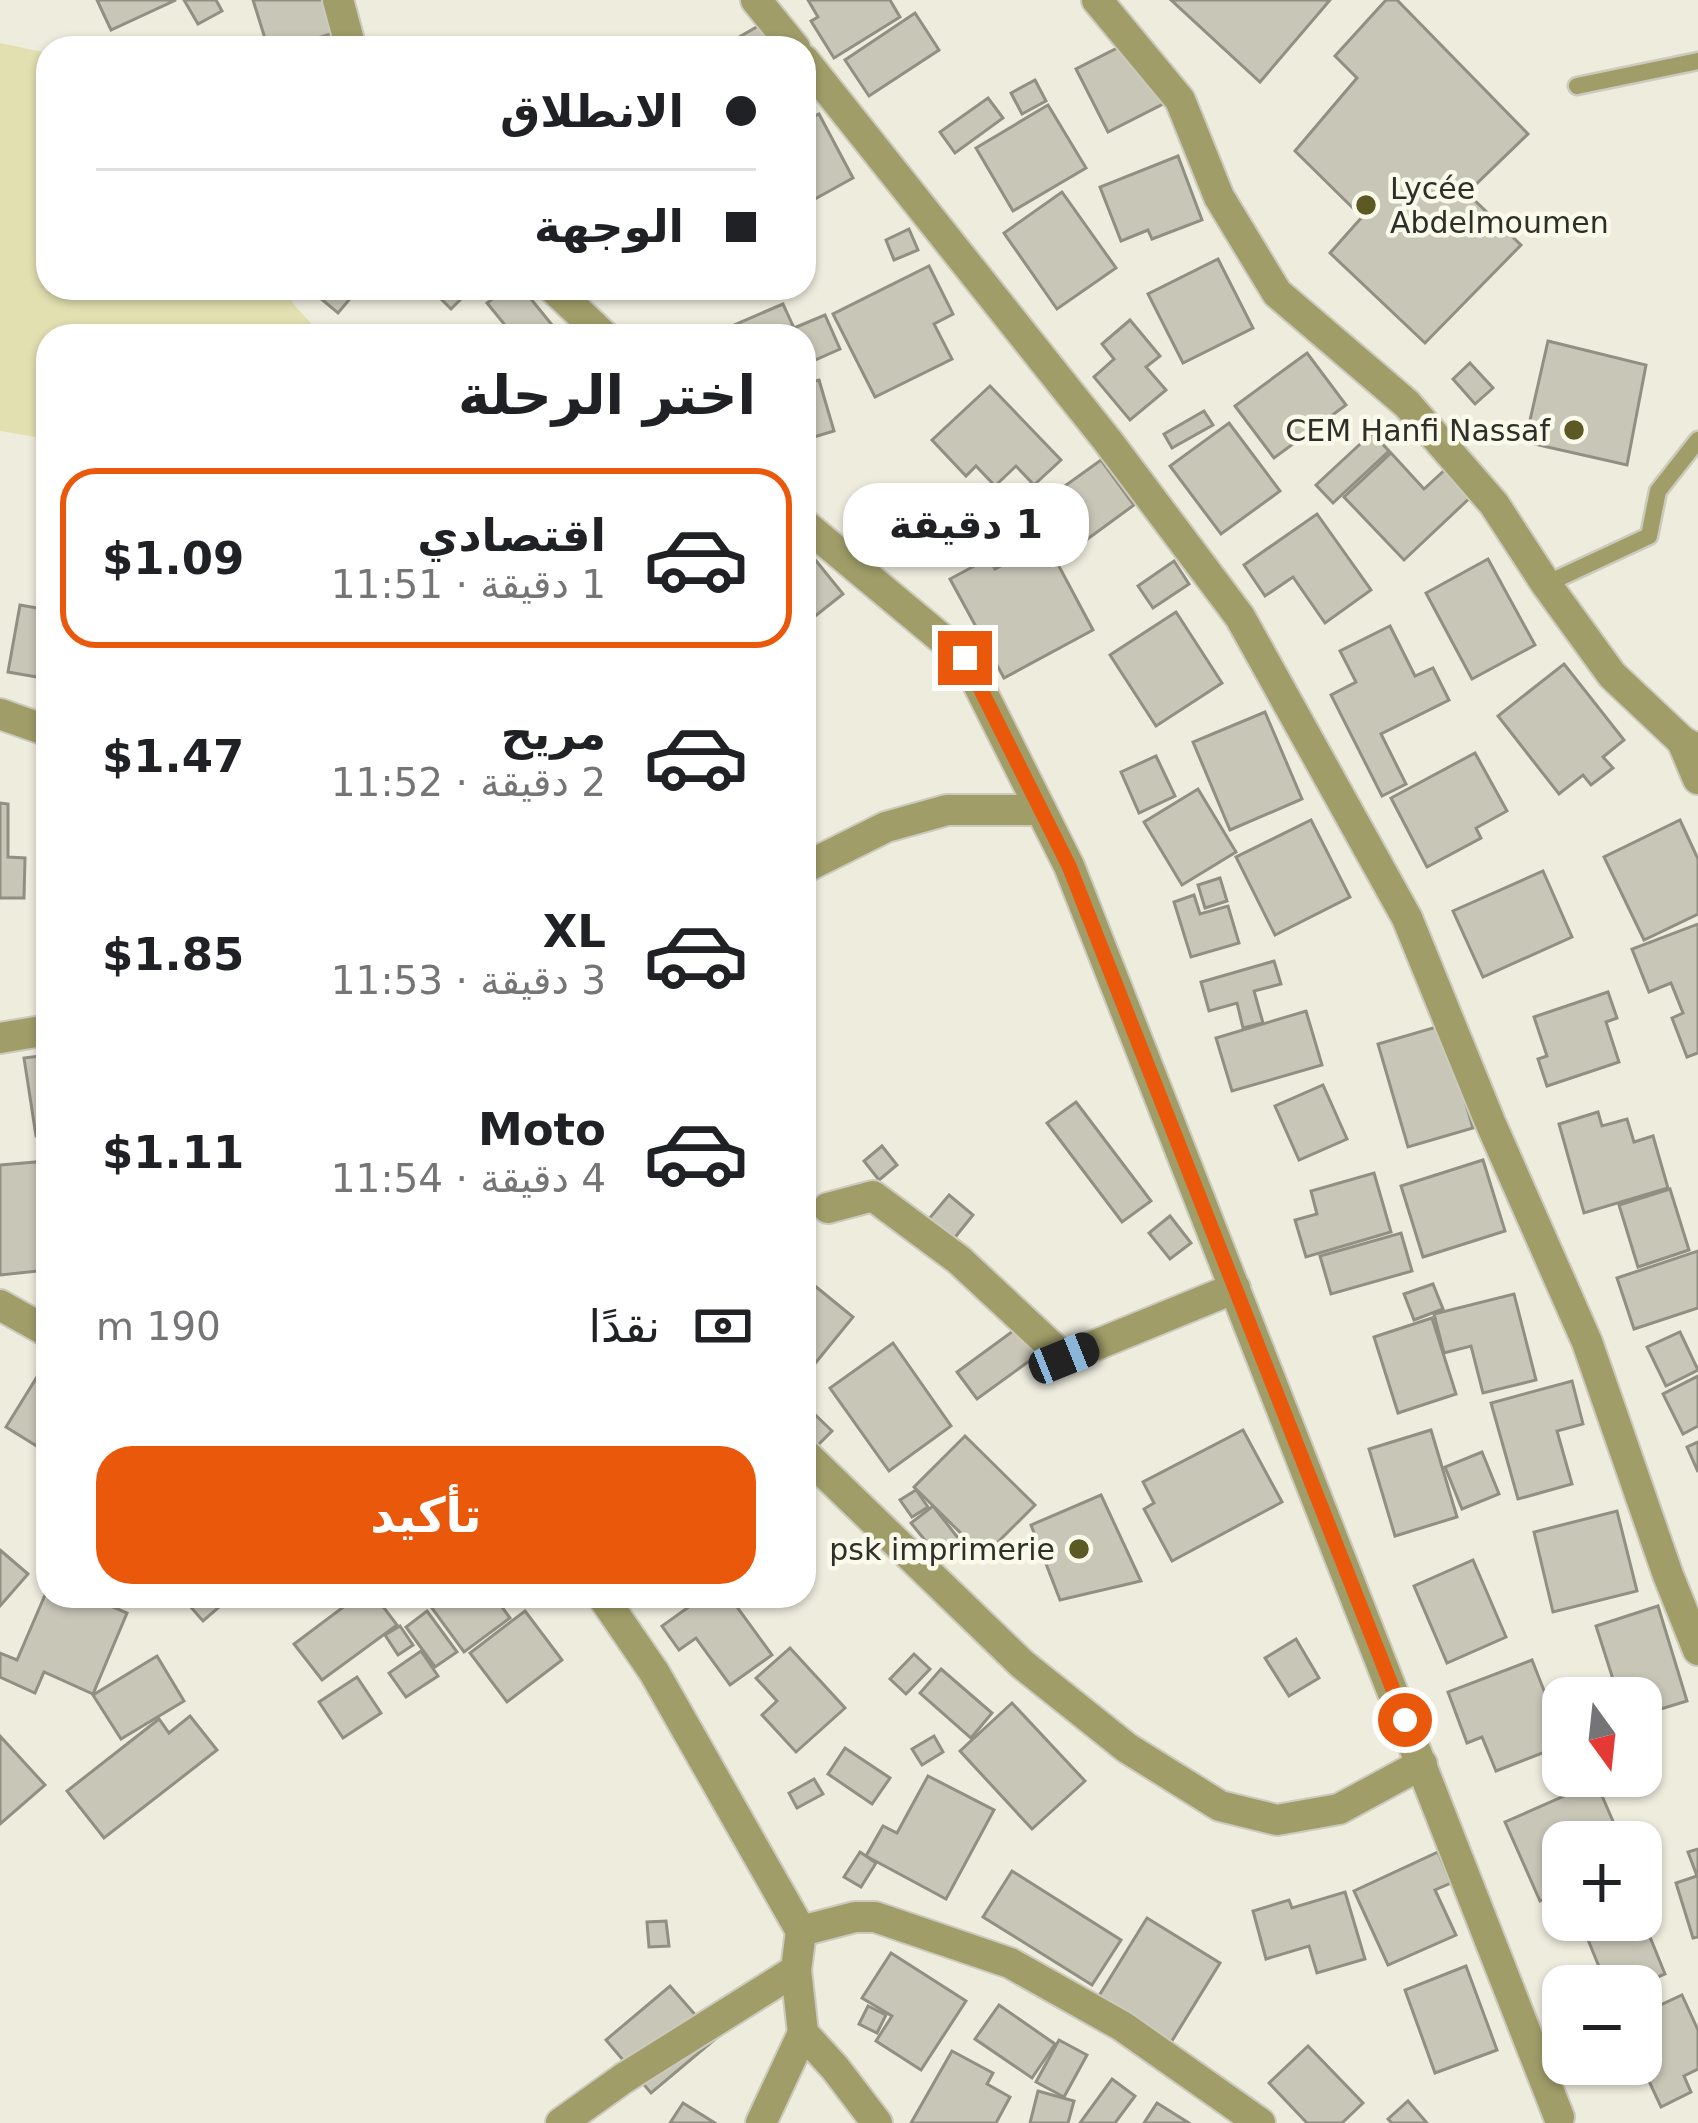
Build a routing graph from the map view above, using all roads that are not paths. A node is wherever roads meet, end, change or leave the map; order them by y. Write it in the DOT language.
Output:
graph roads {
  1 [pos="338,0"];
  2 [pos="756,0"];
  3 [pos="1097,0"];
  4 [pos="348,36"];
  5 [pos="785,36"];
  6 [pos="1698,61"];
  7 [pos="816,75"];
  8 [pos="1577,86"];
  9 [pos="566,300"];
  10 [pos="591,324"];
  11 [pos="1698,440"];
  12 [pos="816,534"];
  13 [pos="1546,584"];
  14 [pos="0,714"];
  15 [pos="36,727"];
  16 [pos="1690,746"];
  17 [pos="1698,778"];
  18 [pos="1041,810"];
  19 [pos="816,862"];
  20 [pos="36,1032"];
  21 [pos="0,1038"];
  22 [pos="828,1208"];
  23 [pos="1235,1288"];
  24 [pos="0,1305"];
  25 [pos="36,1325"];
  26 [pos="816,1465"];
  27 [pos="610,1608"];
  28 [pos="1698,1650"];
  29 [pos="1422,1764"];
  30 [pos="801,1931"];
  31 [pos="796,1970"];
  32 [pos="803,2032"];
  33 [pos="1559,2116"];
  34 [pos="561,2123"];
  35 [pos="760,2123"];
  36 [pos="877,2123"];
  37 [pos="1260,2123"];
  1 -- 4 [label="street"];
  2 -- 5 [label="street"];
  3 -- 13 [label="street"];
  6 -- 8 [label="lane"];
  7 -- 28 [label="street"];
  9 -- 10 [label="street"];
  11 -- 13 [label="lane"];
  12 -- 18 [label="street"];
  13 -- 16 [label="street"];
  14 -- 15 [label="street"];
  16 -- 17 [label="street"];
  18 -- 19 [label="street"];
  18 -- 23 [label="street"];
  20 -- 21 [label="street"];
  22 -- 23 [label="street"];
  23 -- 29 [label="street"];
  24 -- 25 [label="street"];
  26 -- 29 [label="street"];
  27 -- 30 [label="street"];
  29 -- 33 [label="street"];
  30 -- 31 [label="street"];
  30 -- 37 [label="street"];
  31 -- 32 [label="street"];
  31 -- 34 [label="street"];
  32 -- 35 [label="street"];
  32 -- 36 [label="street"];
}
